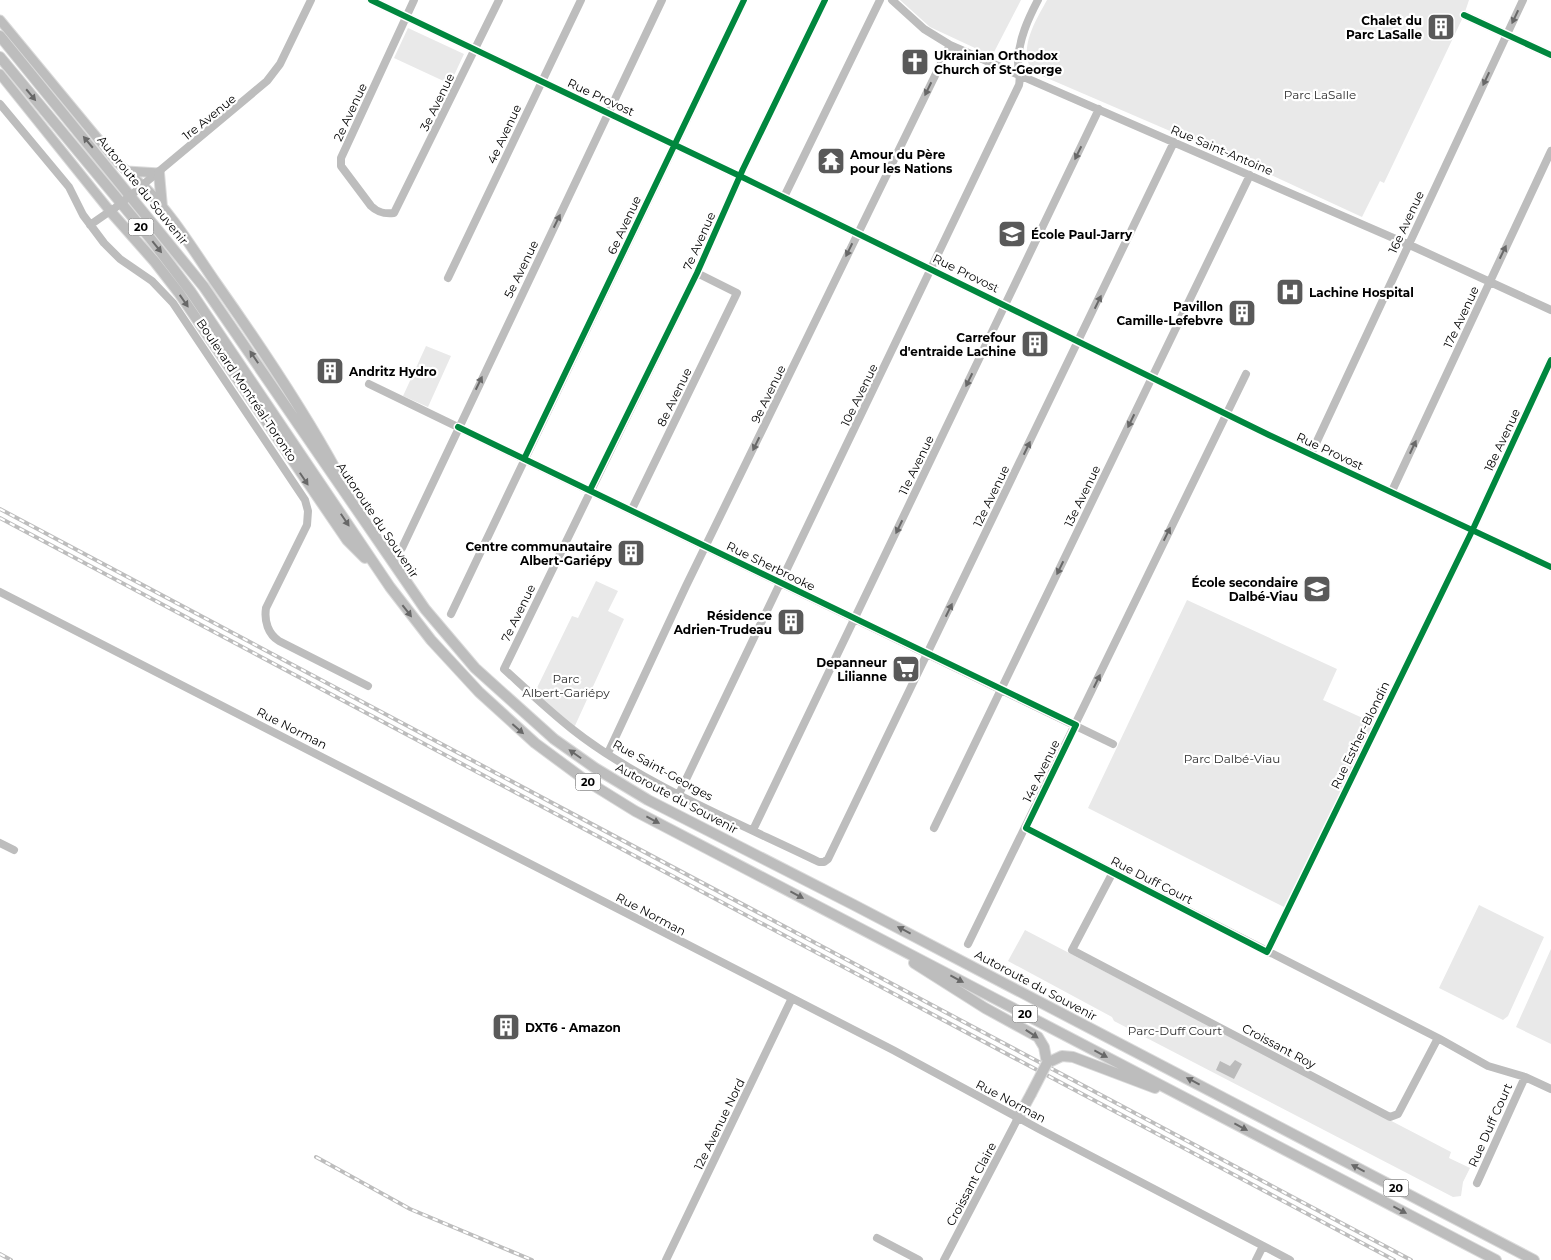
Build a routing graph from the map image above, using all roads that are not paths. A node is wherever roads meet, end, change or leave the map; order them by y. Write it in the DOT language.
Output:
graph roads {
  1 [pos="311,0"];
  2 [pos="371,0"];
  3 [pos="414,0"];
  4 [pos="499,0"];
  5 [pos="581,0"];
  6 [pos="662,0"];
  7 [pos="744,0"];
  8 [pos="825,0"];
  9 [pos="880,0"];
  10 [pos="892,0"];
  11 [pos="1038,0"];
  12 [pos="1523,0"];
  13 [pos="1464,15"];
  14 [pos="406,17"];
  15 [pos="0,20"];
  16 [pos="1507,35"];
  17 [pos="0,36"];
  18 [pos="950,45"];
  19 [pos="475,50"];
  20 [pos="1551,55"];
  21 [pos="0,57"];
  22 [pos="0,74"];
  23 [pos="1021,75"];
  24 [pos="542,81"];
  25 [pos="0,104"];
  26 [pos="1099,109"];
  27 [pos="608,113"];
  28 [pos="1174,142"];
  29 [pos="674,144"];
  30 [pos="1551,151"];
  31 [pos="127,171"];
  32 [pos="159,173"];
  33 [pos="1250,174"];
  34 [pos="740,176"];
  35 [pos="139,188"];
  36 [pos="784,197"];
  37 [pos="162,206"];
  38 [pos="112,210"];
  39 [pos="394,213"];
  40 [pos="90,225"];
  41 [pos="858,232"];
  42 [pos="1408,244"];
  43 [pos="932,269"];
  44 [pos="697,273"];
  45 [pos="448,278"];
  46 [pos="1489,282"];
  47 [pos="1005,305"];
  48 [pos="1551,310"];
  49 [pos="1079,341"];
  50 [pos="1551,360"];
  51 [pos="1246,374"];
  52 [pos="1152,377"];
  53 [pos="369,384"];
  54 [pos="1226,413"];
  55 [pos="458,427"];
  56 [pos="1311,454"];
  57 [pos="524,459"];
  58 [pos="590,490"];
  59 [pos="1392,492"];
  60 [pos="631,511"];
  61 [pos="365,523"];
  62 [pos="1473,529"];
  63 [pos="706,547"];
  64 [pos="402,548"];
  65 [pos="1551,567"];
  66 [pos="379,571"];
  67 [pos="780,584"];
  68 [pos="0,592"];
  69 [pos="451,614"];
  70 [pos="854,619"];
  71 [pos="928,654"];
  72 [pos="504,669"];
  73 [pos="368,686"];
  74 [pos="1002,689"];
  75 [pos="1076,725"];
  76 [pos="1113,744"];
  77 [pos="608,753"];
  78 [pos="679,794"];
  79 [pos="934,828"];
  80 [pos="1026,828"];
  81 [pos="753,830"];
  82 [pos="0,843"];
  83 [pos="14,850"];
  84 [pos="828,859"];
  85 [pos="1113,872"];
  86 [pos="852,924"];
  87 [pos="968,944"];
  88 [pos="1267,952"];
  89 [pos="792,998"];
  90 [pos="1438,1038"];
  91 [pos="1048,1061"];
  92 [pos="1524,1077"];
  93 [pos="1551,1089"];
  94 [pos="1197,1104"];
  95 [pos="1018,1118"];
  96 [pos="1476,1182"];
  97 [pos="877,1238"];
  98 [pos="1263,1246"];
  99 [pos="666,1260"];
  100 [pos="919,1260"];
  101 [pos="944,1260"];
  102 [pos="1256,1260"];
  103 [pos="1290,1260"];
  104 [pos="1496,1260"];
  105 [pos="1534,1260"];
  1 -- 32 [label="street, 1re Avenue"];
  2 -- 14 [label="street, Rue Provost"];
  3 -- 14 [label="street, 2e Avenue"];
  4 -- 19 [label="street, 3e Avenue"];
  5 -- 24 [label="street, 4e Avenue"];
  6 -- 27 [label="street, 5e Avenue"];
  7 -- 29 [label="street, 6e Avenue"];
  8 -- 34 [label="street, 7e Avenue"];
  9 -- 36 [label="street"];
  10 -- 18 [label="street, Rue Saint-Antoine"];
  11 -- 23 [label="street, 10e Avenue"];
  12 -- 16 [label="street, 16e Avenue, one-way"];
  13 -- 16 [label="street"];
  14 -- 19 [label="street, Rue Provost"];
  14 -- 39 [label="street, 2e Avenue"];
  15 -- 31 [label="main road"];
  16 -- 20 [label="street"];
  16 -- 42 [label="street, 16e Avenue, one-way"];
  61 -- 17 [label="highway, Autoroute du Souvenir / 20, one-way"];
  18 -- 23 [label="street, Rue Saint-Antoine"];
  18 -- 41 [label="street, 9e Avenue, one-way"];
  19 -- 24 [label="street, Rue Provost"];
  19 -- 39 [label="street, 3e Avenue"];
  21 -- 66 [label="highway, Autoroute du Souvenir / 20, one-way"];
  22 -- 38 [label="main road"];
  23 -- 26 [label="street, Rue Saint-Antoine"];
  23 -- 43 [label="street, 10e Avenue"];
  24 -- 27 [label="street, Rue Provost"];
  24 -- 45 [label="street, 4e Avenue"];
  25 -- 40 [label="street, Boulevard Montréal-Toronto"];
  26 -- 28 [label="street, Rue Saint-Antoine"];
  26 -- 47 [label="street, 11e Avenue, one-way"];
  27 -- 29 [label="street, Rue Provost"];
  55 -- 27 [label="street, 5e Avenue, one-way"];
  28 -- 33 [label="street, Rue Saint-Antoine"];
  49 -- 28 [label="street, 12e Avenue, one-way"];
  29 -- 34 [label="street, Rue Provost"];
  29 -- 57 [label="street, 6e Avenue"];
  46 -- 30 [label="street, 17e Avenue, one-way"];
  31 -- 32 [label="main road"];
  31 -- 35 [label="main road"];
  32 -- 35 [label="street, 1re Avenue"];
  32 -- 37 [label="highway"];
  33 -- 42 [label="street, Rue Saint-Antoine"];
  33 -- 52 [label="street, 13e Avenue"];
  34 -- 36 [label="street, Rue Provost"];
  34 -- 44 [label="street, 7e Avenue"];
  35 -- 37 [label="highway"];
  35 -- 38 [label="street, 1re Avenue, bridge"];
  36 -- 41 [label="street, Rue Provost"];
  37 -- 61 [label="highway"];
  38 -- 40 [label="street, 1re Avenue"];
  38 -- 66 [label="highway, one-way"];
  40 -- 73 [label="street, Boulevard Montréal-Toronto"];
  41 -- 43 [label="street, Rue Provost"];
  41 -- 63 [label="street, 9e Avenue, one-way"];
  42 -- 46 [label="street, Rue Saint-Antoine"];
  42 -- 56 [label="street, 16e Avenue"];
  43 -- 47 [label="street, Rue Provost"];
  43 -- 67 [label="street, 10e Avenue"];
  44 -- 58 [label="street, 7e Avenue"];
  44 -- 60 [label="street, 8e Avenue"];
  46 -- 48 [label="street, Rue Saint-Antoine"];
  59 -- 46 [label="street, 17e Avenue, one-way"];
  47 -- 49 [label="street, Rue Provost"];
  47 -- 70 [label="street, 11e Avenue, one-way"];
  49 -- 52 [label="street, Rue Provost"];
  71 -- 49 [label="street, 12e Avenue, one-way"];
  50 -- 62 [label="street, 18e Avenue"];
  51 -- 54 [label="street, 14e Avenue"];
  52 -- 54 [label="street, Rue Provost"];
  52 -- 74 [label="street, 13e Avenue, one-way"];
  53 -- 55 [label="street, Rue Sherbrooke"];
  54 -- 56 [label="street, Rue Provost"];
  75 -- 54 [label="street, 14e Avenue, one-way"];
  55 -- 57 [label="street, Rue Sherbrooke"];
  55 -- 64 [label="street, 5e Avenue"];
  56 -- 59 [label="street, Rue Provost"];
  57 -- 58 [label="street, Rue Sherbrooke"];
  57 -- 69 [label="street, 6e Avenue"];
  58 -- 60 [label="street, Rue Sherbrooke"];
  58 -- 72 [label="street, 7e Avenue"];
  59 -- 62 [label="street, Rue Provost"];
  60 -- 63 [label="street, Rue Sherbrooke"];
  105 -- 61 [label="highway, Autoroute du Souvenir / 20, one-way"];
  62 -- 65 [label="street, Rue Provost"];
  62 -- 88 [label="street, Rue Esther-Blondin"];
  63 -- 67 [label="street, Rue Sherbrooke"];
  63 -- 77 [label="street, 9e Avenue"];
  66 -- 86 [label="highway, Autoroute du Souvenir / 20, one-way"];
  67 -- 70 [label="street, Rue Sherbrooke"];
  67 -- 78 [label="street, 10e Avenue"];
  68 -- 89 [label="street, Rue Norman"];
  70 -- 71 [label="street, Rue Sherbrooke"];
  70 -- 81 [label="street, 11e Avenue"];
  71 -- 74 [label="street, Rue Sherbrooke"];
  71 -- 84 [label="street, 12e Avenue"];
  72 -- 77 [label="street, Rue Saint-Georges"];
  74 -- 75 [label="street, Rue Sherbrooke"];
  74 -- 79 [label="street, 13e Avenue"];
  75 -- 76 [label="street, Rue Sherbrooke"];
  75 -- 80 [label="street, 14e Avenue"];
  77 -- 78 [label="street, Rue Saint-Georges"];
  78 -- 81 [label="street, Rue Saint-Georges"];
  80 -- 85 [label="street, Rue Duff Court"];
  80 -- 87 [label="street, 14e Avenue"];
  81 -- 84 [label="street, Rue Saint-Georges"];
  82 -- 83 [label="street"];
  85 -- 88 [label="street, Rue Duff Court"];
  85 -- 90 [label="street, Croissant Roy"];
  86 -- 91 [label="highway, one-way"];
  86 -- 94 [label="highway, Autoroute du Souvenir / 20, one-way"];
  88 -- 90 [label="street, Rue Duff Court"];
  89 -- 95 [label="street, Rue Norman"];
  89 -- 99 [label="street, 12e Avenue Nord"];
  90 -- 92 [label="street, Rue Duff Court"];
  91 -- 94 [label="highway"];
  91 -- 95 [label="highway, bridge"];
  92 -- 93 [label="street, Rue Duff Court"];
  92 -- 96 [label="street, Rue Duff Court"];
  94 -- 104 [label="highway, Autoroute du Souvenir / 20, one-way"];
  95 -- 98 [label="street, Rue Norman"];
  95 -- 101 [label="street, Croissant Claire"];
  97 -- 100 [label="street"];
  98 -- 102 [label="street"];
  98 -- 103 [label="street, Rue Norman"];
}
